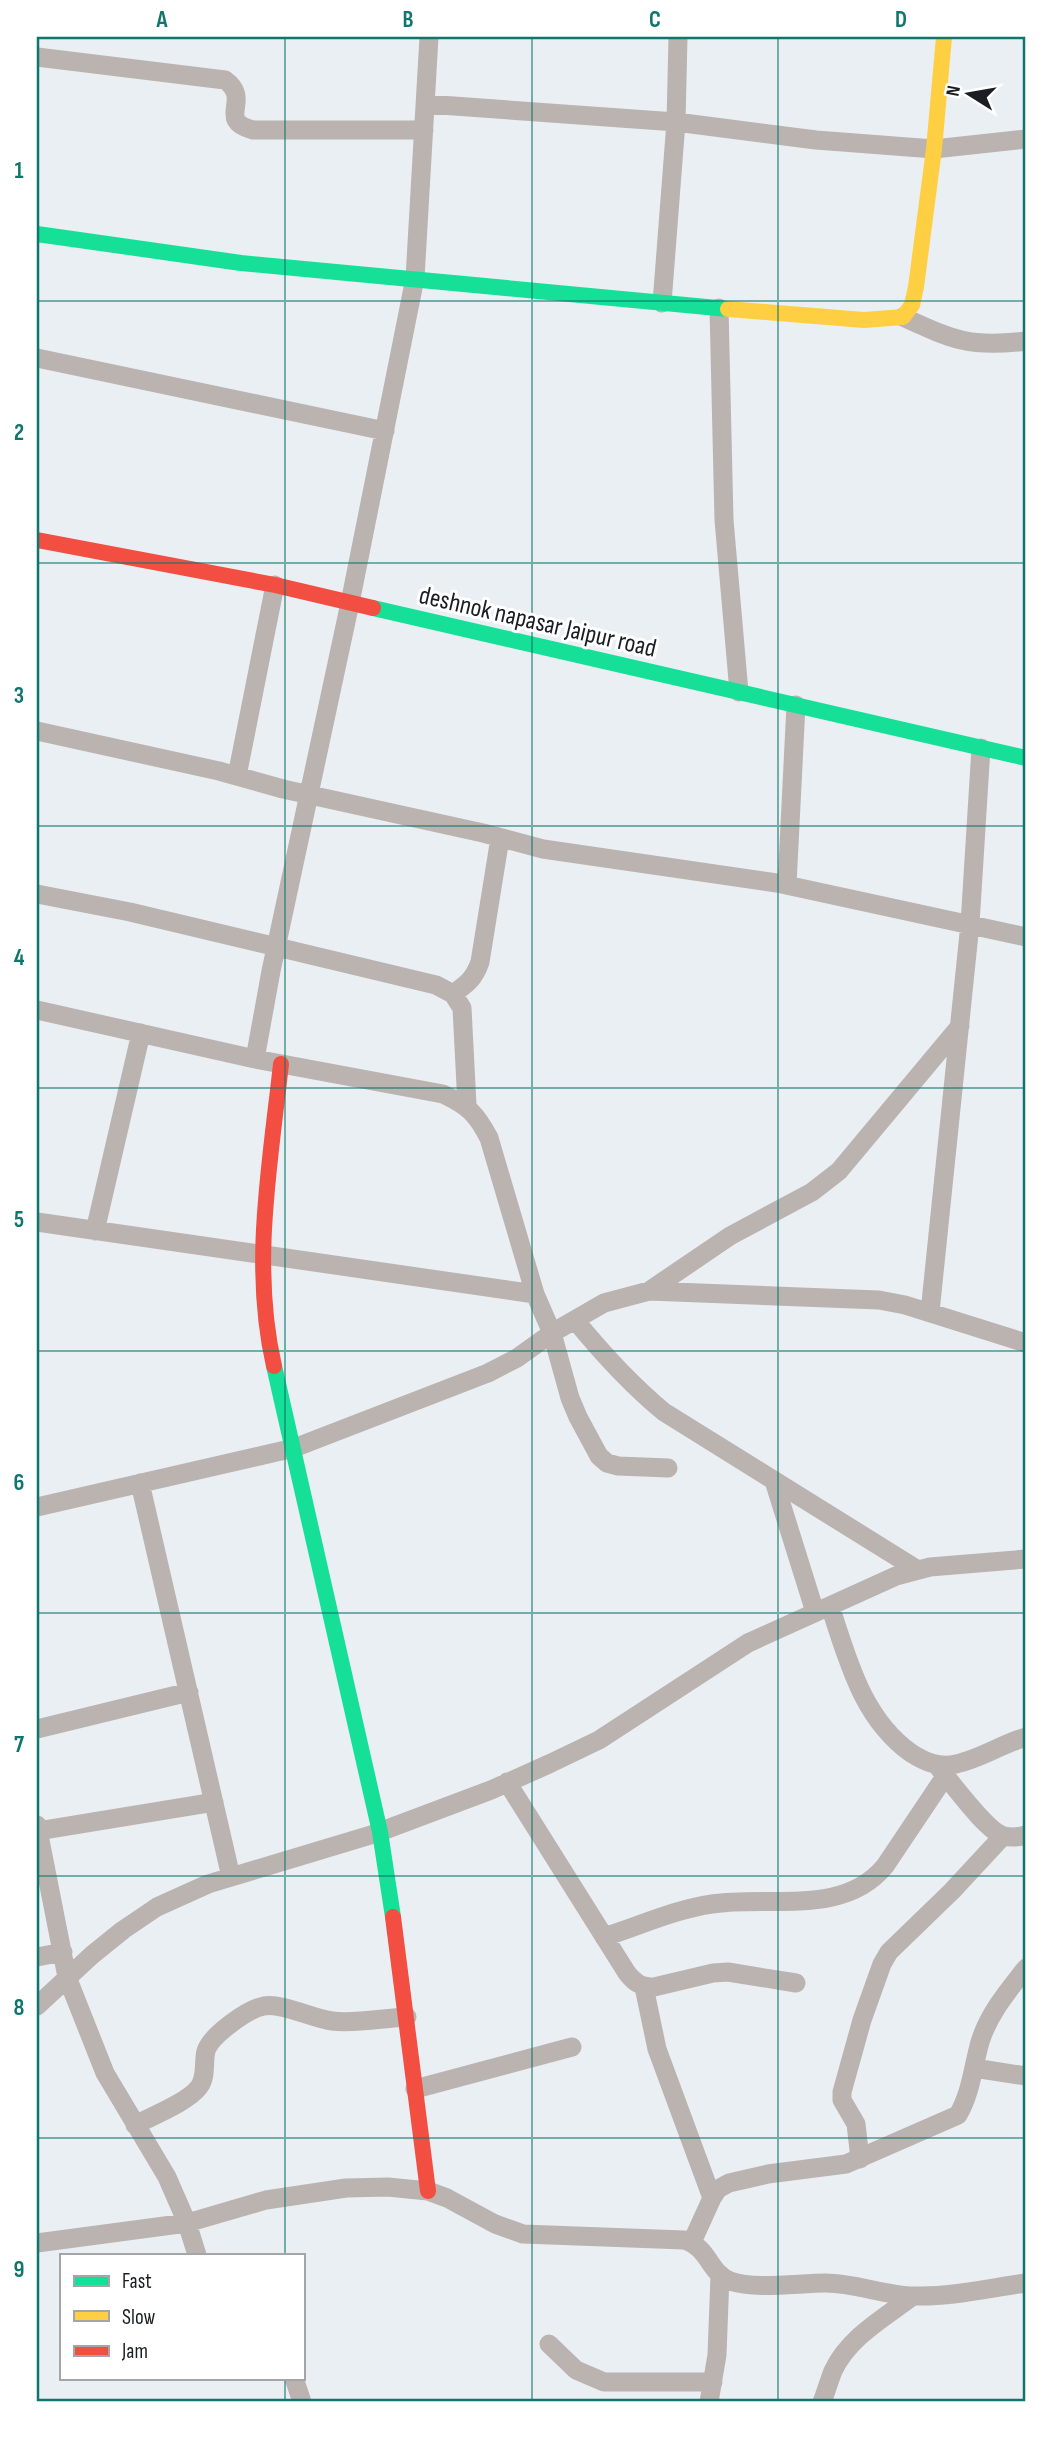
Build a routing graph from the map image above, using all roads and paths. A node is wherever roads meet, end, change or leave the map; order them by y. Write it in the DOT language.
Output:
graph roads {
  1 [pos="429,37"];
  2 [pos="678,37"];
  3 [pos="944,37"];
  4 [pos="37,57"];
  5 [pos="426,104"];
  6 [pos="676,122"];
  7 [pos="424,130"];
  8 [pos="1026,139"];
  9 [pos="934,149"];
  10 [pos="37,234"];
  11 [pos="415,278"];
  12 [pos="662,303"];
  13 [pos="719,308"];
  14 [pos="903,317"];
  15 [pos="1026,341"];
  16 [pos="37,358"];
  17 [pos="385,431"];
  18 [pos="37,540"];
  19 [pos="275,585"];
  20 [pos="350,603"];
  21 [pos="739,692"];
  22 [pos="796,705"];
  23 [pos="37,731"];
  24 [pos="981,748"];
  25 [pos="1026,758"];
  26 [pos="237,776"];
  27 [pos="309,794"];
  28 [pos="500,838"];
  29 [pos="787,885"];
  30 [pos="37,894"];
  31 [pos="970,924"];
  32 [pos="1026,937"];
  33 [pos="277,946"];
  34 [pos="453,993"];
  35 [pos="37,1010"];
  36 [pos="960,1027"];
  37 [pos="141,1034"];
  38 [pos="255,1059"];
  39 [pos="281,1064"];
  40 [pos="467,1105"];
  41 [pos="37,1222"];
  42 [pos="95,1231"];
  43 [pos="262,1256"];
  44 [pos="649,1291"];
  45 [pos="535,1294"];
  46 [pos="930,1312"];
  47 [pos="575,1320"];
  48 [pos="552,1333"];
  49 [pos="1026,1343"];
  50 [pos="293,1448"];
  51 [pos="668,1468"];
  52 [pos="774,1481"];
  53 [pos="140,1483"];
  54 [pos="37,1507"];
  55 [pos="1026,1559"];
  56 [pos="918,1570"];
  57 [pos="822,1609"];
  58 [pos="189,1692"];
  59 [pos="37,1729"];
  60 [pos="1026,1737"];
  61 [pos="942,1770"];
  62 [pos="507,1782"];
  63 [pos="214,1802"];
  64 [pos="37,1829"];
  65 [pos="380,1832"];
  66 [pos="1026,1835"];
  67 [pos="1003,1836"];
  68 [pos="231,1877"];
  69 [pos="604,1937"];
  70 [pos="63,1952"];
  71 [pos="37,1957"];
  72 [pos="1026,1968"];
  73 [pos="66,1977"];
  74 [pos="796,1983"];
  75 [pos="644,1987"];
  76 [pos="37,2006"];
  77 [pos="407,2017"];
  78 [pos="572,2046"];
  79 [pos="974,2068"];
  80 [pos="1026,2076"];
  81 [pos="415,2089"];
  82 [pos="135,2125"];
  83 [pos="860,2159"];
  84 [pos="428,2191"];
  85 [pos="712,2198"];
  86 [pos="187,2223"];
  87 [pos="692,2242"];
  88 [pos="37,2243"];
  89 [pos="197,2254"];
  90 [pos="720,2276"];
  91 [pos="1026,2283"];
  92 [pos="913,2296"];
  93 [pos="549,2344"];
  94 [pos="295,2380"];
  95 [pos="713,2382"];
  96 [pos="302,2402"];
  97 [pos="709,2402"];
  98 [pos="822,2402"];
  1 -- 5 [label="street"];
  2 -- 6 [label="street"];
  3 -- 9 [label="street"];
  4 -- 7 [label="street"];
  5 -- 6 [label="street"];
  5 -- 7 [label="street"];
  6 -- 9 [label="street"];
  6 -- 12 [label="street"];
  7 -- 11 [label="street"];
  8 -- 9 [label="street"];
  9 -- 14 [label="street"];
  10 -- 11 [label="street"];
  11 -- 12 [label="street"];
  11 -- 17 [label="street"];
  12 -- 13 [label="street"];
  13 -- 14 [label="street"];
  13 -- 21 [label="street"];
  14 -- 15 [label="street"];
  16 -- 17 [label="street"];
  17 -- 20 [label="street"];
  18 -- 19 [label="street, deshnok napasar Jaipur road"];
  19 -- 20 [label="street, deshnok napasar Jaipur road"];
  19 -- 26 [label="street"];
  20 -- 21 [label="street, deshnok napasar Jaipur road"];
  20 -- 27 [label="street"];
  21 -- 22 [label="street, deshnok napasar Jaipur road"];
  22 -- 24 [label="street, deshnok napasar Jaipur road"];
  22 -- 29 [label="street"];
  23 -- 26 [label="street"];
  24 -- 25 [label="street, deshnok napasar Jaipur road"];
  24 -- 31 [label="street"];
  26 -- 27 [label="street"];
  27 -- 28 [label="street"];
  27 -- 33 [label="street"];
  28 -- 29 [label="street"];
  28 -- 34 [label="street"];
  29 -- 31 [label="street"];
  30 -- 33 [label="street"];
  31 -- 32 [label="street"];
  31 -- 36 [label="street"];
  33 -- 34 [label="street"];
  33 -- 38 [label="street"];
  34 -- 40 [label="street"];
  35 -- 37 [label="street"];
  36 -- 44 [label="street"];
  36 -- 46 [label="street"];
  37 -- 38 [label="street"];
  37 -- 42 [label="street"];
  38 -- 39 [label="street"];
  39 -- 40 [label="street"];
  39 -- 43 [label="street"];
  40 -- 45 [label="street"];
  41 -- 42 [label="street"];
  42 -- 43 [label="street"];
  43 -- 45 [label="street"];
  43 -- 50 [label="street"];
  44 -- 46 [label="street"];
  44 -- 47 [label="street"];
  45 -- 48 [label="street"];
  46 -- 49 [label="street"];
  47 -- 48 [label="street"];
  47 -- 52 [label="street"];
  48 -- 50 [label="street"];
  48 -- 51 [label="street"];
  50 -- 53 [label="street"];
  50 -- 65 [label="street"];
  52 -- 56 [label="street"];
  52 -- 57 [label="street"];
  53 -- 54 [label="street"];
  53 -- 58 [label="street"];
  55 -- 56 [label="street"];
  56 -- 57 [label="street"];
  57 -- 61 [label="street"];
  57 -- 62 [label="street"];
  58 -- 59 [label="street"];
  58 -- 63 [label="street"];
  60 -- 61 [label="street"];
  61 -- 67 [label="street"];
  61 -- 69 [label="street"];
  62 -- 65 [label="street"];
  62 -- 69 [label="street"];
  63 -- 64 [label="street"];
  63 -- 68 [label="street"];
  64 -- 70 [label="street"];
  65 -- 68 [label="street"];
  65 -- 77 [label="street"];
  66 -- 67 [label="street"];
  67 -- 83 [label="street"];
  68 -- 73 [label="street"];
  69 -- 75 [label="street"];
  70 -- 71 [label="street"];
  70 -- 73 [label="street"];
  72 -- 79 [label="street"];
  73 -- 76 [label="street"];
  73 -- 82 [label="street"];
  74 -- 75 [label="street"];
  75 -- 85 [label="street"];
  77 -- 81 [label="street"];
  77 -- 82 [label="street"];
  78 -- 81 [label="street"];
  79 -- 80 [label="street"];
  79 -- 83 [label="street"];
  81 -- 84 [label="street"];
  82 -- 86 [label="street"];
  83 -- 85 [label="street"];
  84 -- 86 [label="street"];
  84 -- 87 [label="street"];
  85 -- 87 [label="street"];
  86 -- 88 [label="street"];
  86 -- 89 [label="street"];
  87 -- 90 [label="street"];
  90 -- 92 [label="street"];
  90 -- 95 [label="street"];
  91 -- 92 [label="street"];
  92 -- 98 [label="street"];
  93 -- 95 [label="street"];
  94 -- 96 [label="street"];
  95 -- 97 [label="street"];
}
